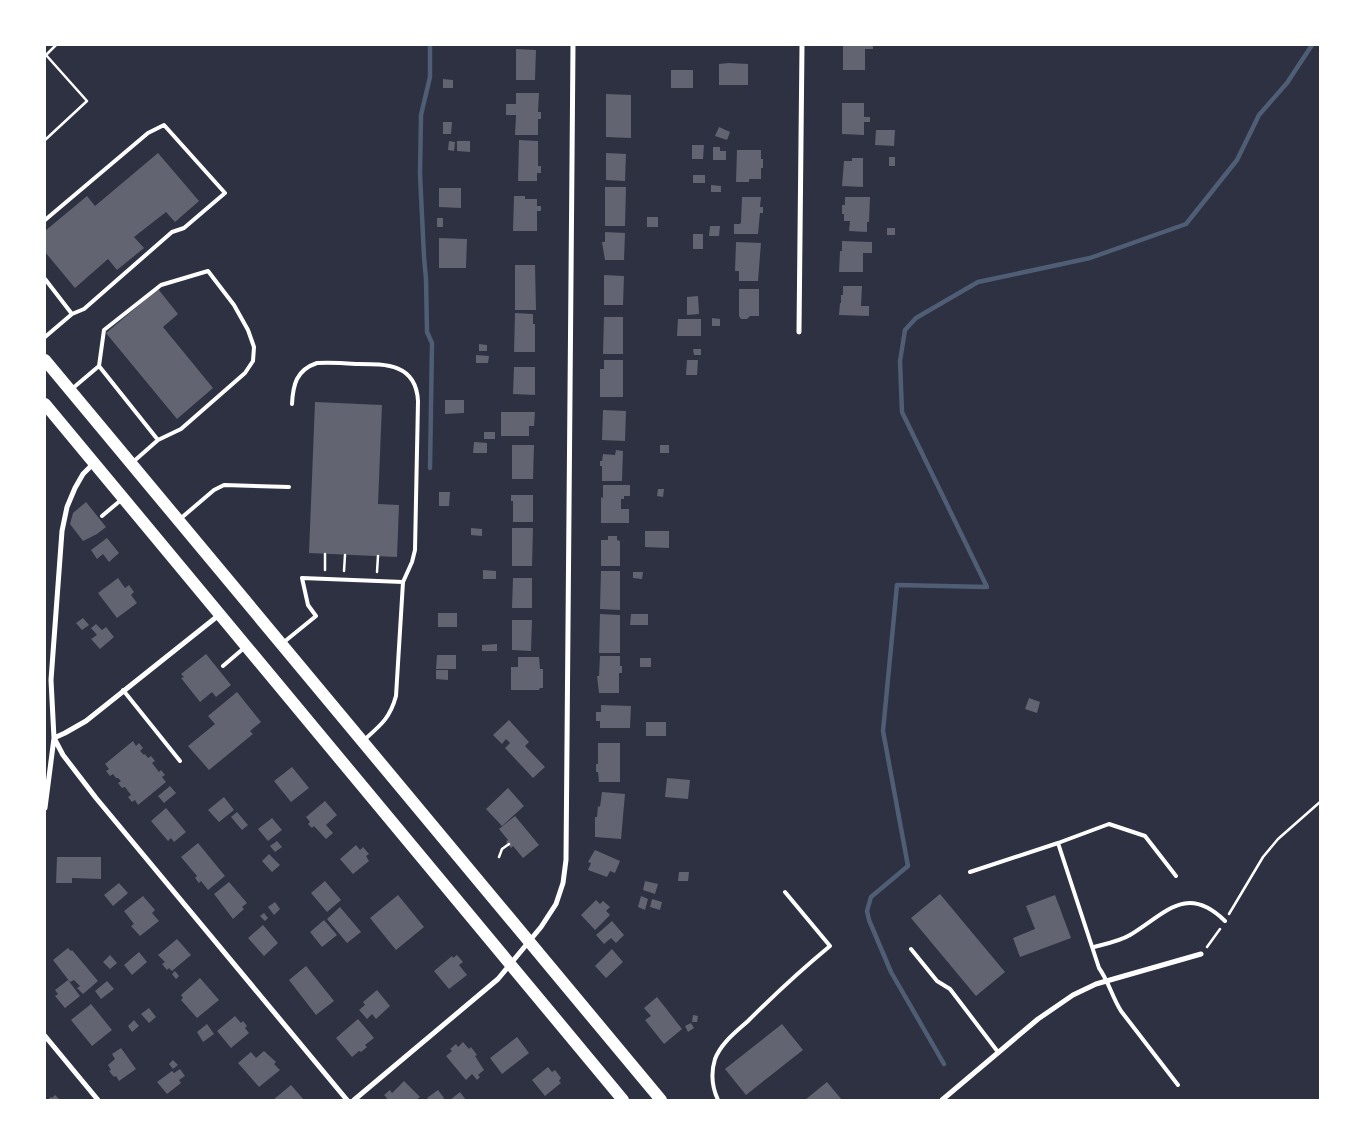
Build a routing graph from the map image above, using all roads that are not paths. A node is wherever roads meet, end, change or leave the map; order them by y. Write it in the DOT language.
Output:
graph roads {
  1 [pos="573,45"];
  2 [pos="802,45"];
  3 [pos="45,220"];
  4 [pos="45,279"];
  5 [pos="72,314"];
  6 [pos="799,332"];
  7 [pos="45,337"];
  8 [pos="45,360"];
  9 [pos="99,366"];
  10 [pos="70,390"];
  11 [pos="45,404"];
  12 [pos="292,404"];
  13 [pos="158,440"];
  14 [pos="131,463"];
  15 [pos="94,464"];
  16 [pos="288,487"];
  17 [pos="123,499"];
  18 [pos="102,516"];
  19 [pos="178,520"];
  20 [pos="404,582"];
  21 [pos="219,615"];
  22 [pos="281,644"];
  23 [pos="245,647"];
  24 [pos="223,666"];
  25 [pos="45,678"];
  26 [pos="51,680"];
  27 [pos="123,690"];
  28 [pos="54,738"];
  29 [pos="362,741"];
  30 [pos="180,761"];
  31 [pos="45,808"];
  32 [pos="1058,842"];
  33 [pos="970,872"];
  34 [pos="1176,876"];
  35 [pos="785,892"];
  36 [pos="1225,921"];
  37 [pos="528,942"];
  38 [pos="1094,947"];
  39 [pos="911,949"];
  40 [pos="1201,954"];
  41 [pos="510,965"];
  42 [pos="1108,980"];
  43 [pos="45,1036"];
  44 [pos="998,1052"];
  45 [pos="1178,1085"];
  46 [pos="98,1100"];
  47 [pos="347,1100"];
  48 [pos="354,1100"];
  49 [pos="622,1100"];
  50 [pos="661,1100"];
  51 [pos="718,1100"];
  52 [pos="942,1100"];
  1 -- 37 [label="street"];
  2 -- 6 [label="street"];
  3 -- 5 [label="lane"];
  4 -- 5 [label="lane"];
  5 -- 7 [label="lane"];
  8 -- 10 [label="main road"];
  9 -- 10 [label="lane"];
  9 -- 13 [label="lane"];
  9 -- 13 [label="lane"];
  10 -- 14 [label="main road"];
  11 -- 15 [label="main road"];
  12 -- 20 [label="lane"];
  13 -- 14 [label="lane"];
  14 -- 19 [label="main road"];
  15 -- 17 [label="main road"];
  15 -- 26 [label="street"];
  16 -- 19 [label="lane"];
  17 -- 18 [label="lane"];
  17 -- 21 [label="main road"];
  19 -- 22 [label="main road"];
  20 -- 22 [label="lane"];
  20 -- 29 [label="lane"];
  21 -- 23 [label="main road"];
  21 -- 27 [label="street"];
  22 -- 29 [label="main road"];
  23 -- 24 [label="lane"];
  23 -- 41 [label="main road"];
  25 -- 26 [label="street"];
  26 -- 28 [label="street"];
  27 -- 28 [label="street"];
  27 -- 30 [label="lane"];
  28 -- 31 [label="street"];
  28 -- 47 [label="street"];
  29 -- 37 [label="main road"];
  32 -- 33 [label="lane"];
  32 -- 34 [label="lane"];
  32 -- 38 [label="lane"];
  35 -- 51 [label="lane"];
  36 -- 38 [label="lane"];
  37 -- 41 [label="street"];
  37 -- 50 [label="main road"];
  38 -- 42 [label="lane"];
  39 -- 44 [label="lane"];
  40 -- 42 [label="street"];
  41 -- 48 [label="street"];
  41 -- 49 [label="main road"];
  42 -- 44 [label="street"];
  42 -- 45 [label="lane"];
  43 -- 46 [label="street"];
  44 -- 52 [label="street"];
}
